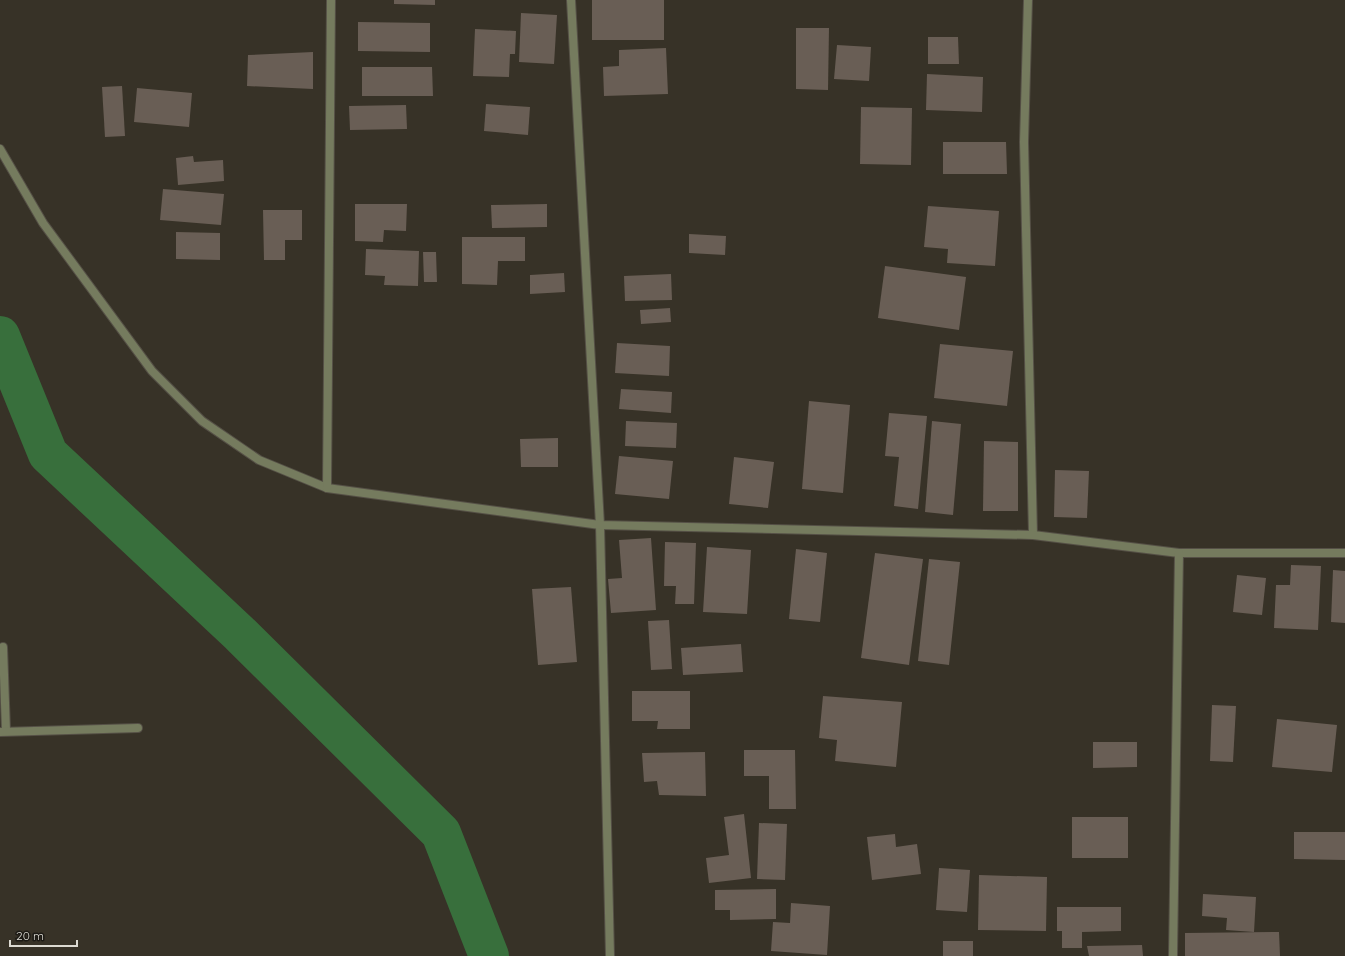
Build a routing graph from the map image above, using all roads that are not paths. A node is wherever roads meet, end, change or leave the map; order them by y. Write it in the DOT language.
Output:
graph roads {
  1 [pos="331,0"];
  2 [pos="571,0"];
  3 [pos="1028,0"];
  4 [pos="0,149"];
  5 [pos="326,488"];
  6 [pos="600,525"];
  7 [pos="1032,535"];
  8 [pos="1179,553"];
  9 [pos="1345,553"];
  10 [pos="4,647"];
  11 [pos="138,728"];
  12 [pos="3,732"];
  13 [pos="610,956"];
  14 [pos="1173,956"];
  1 -- 5 [label="street"];
  2 -- 6 [label="street"];
  3 -- 7 [label="street"];
  4 -- 5 [label="street"];
  5 -- 6 [label="street"];
  6 -- 7 [label="street"];
  6 -- 13 [label="street"];
  7 -- 8 [label="street"];
  8 -- 9 [label="street"];
  8 -- 14 [label="street"];
  10 -- 12 [label="street"];
  11 -- 12 [label="street"];
}
